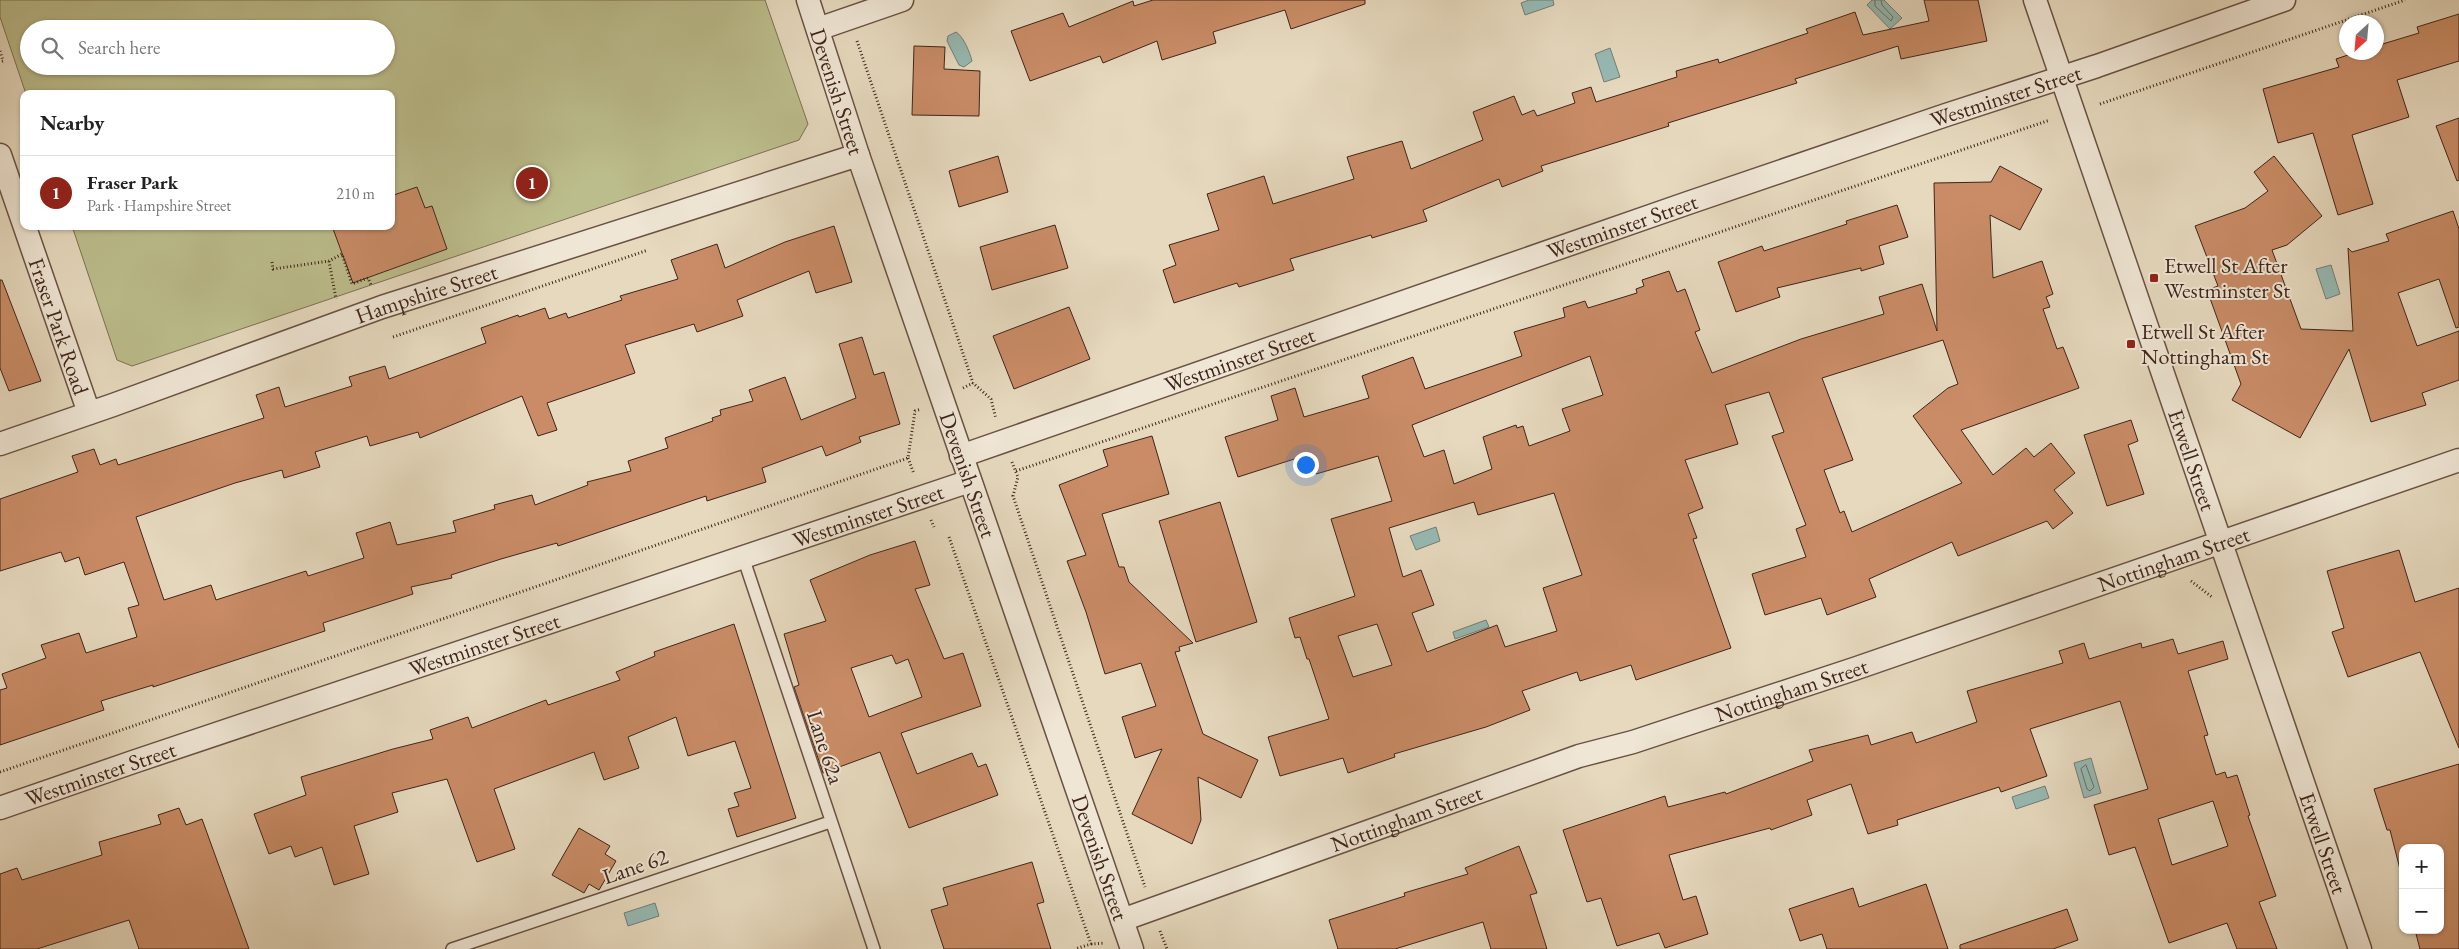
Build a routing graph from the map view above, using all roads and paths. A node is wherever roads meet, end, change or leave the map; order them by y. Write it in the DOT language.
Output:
graph roads {
  1 [pos="808,0"];
  2 [pos="902,0"];
  3 [pos="2035,0"];
  4 [pos="2284,0"];
  5 [pos="2405,0"];
  6 [pos="849,18"];
  7 [pos="818,29"];
  8 [pos="0,51"];
  9 [pos="0,62"];
  10 [pos="2063,77"];
  11 [pos="2100,104"];
  12 [pos="2051,120"];
  13 [pos="0,155"];
  14 [pos="858,155"];
  15 [pos="20,213"];
  16 [pos="26,230"];
  17 [pos="653,248"];
  18 [pos="329,261"];
  19 [pos="272,262"];
  20 [pos="370,281"];
  21 [pos="336,302"];
  22 [pos="393,337"];
  23 [pos="974,383"];
  24 [pos="942,399"];
  25 [pos="917,402"];
  26 [pos="915,411"];
  27 [pos="89,413"];
  28 [pos="1002,440"];
  29 [pos="0,444"];
  30 [pos="961,456"];
  31 [pos="2459,460"];
  32 [pos="1016,471"];
  33 [pos="970,481"];
  34 [pos="949,537"];
  35 [pos="2221,542"];
  36 [pos="743,557"];
  37 [pos="2191,581"];
  38 [pos="2213,598"];
  39 [pos="0,772"];
  40 [pos="0,808"];
  41 [pos="830,822"];
  42 [pos="1152,908"];
  43 [pos="1122,920"];
  44 [pos="452,949"];
  45 [pos="874,949"];
  46 [pos="1075,949"];
  47 [pos="1132,949"];
  48 [pos="1167,949"];
  49 [pos="2360,949"];
  1 -- 7 [label="street, Devenish Street"];
  2 -- 6 [label="street"];
  3 -- 10 [label="street, Etwell Street"];
  4 -- 10 [label="street, Westminster Street"];
  5 -- 11 [label="path"];
  6 -- 7 [label="street"];
  6 -- 23 [label="path"];
  7 -- 14 [label="street, Devenish Street"];
  8 -- 9 [label="path"];
  10 -- 28 [label="street, Westminster Street"];
  10 -- 35 [label="street, Etwell Street"];
  12 -- 32 [label="path"];
  13 -- 15 [label="street, Fraser Park Road"];
  14 -- 24 [label="street, Devenish Street"];
  14 -- 27 [label="street, Hampshire Street"];
  16 -- 27 [label="street, Fraser Park Road"];
  17 -- 22 [label="path"];
  18 -- 19 [label="path"];
  18 -- 20 [label="path"];
  18 -- 21 [label="path"];
  23 -- 24 [label="path"];
  23 -- 28 [label="path"];
  24 -- 26 [label="path"];
  24 -- 30 [label="street, Devenish Street"];
  25 -- 26 [label="path"];
  26 -- 39 [label="path"];
  27 -- 29 [label="street, Hampshire Street"];
  28 -- 30 [label="street, Westminster Street"];
  28 -- 32 [label="path"];
  30 -- 33 [label="street, Devenish Street"];
  31 -- 35 [label="street, Nottingham Street"];
  32 -- 42 [label="path"];
  33 -- 36 [label="street, Westminster Street"];
  33 -- 43 [label="street, Devenish Street"];
  34 -- 46 [label="path"];
  35 -- 42 [label="street, Nottingham Street"];
  35 -- 49 [label="street, Etwell Street"];
  36 -- 40 [label="street, Westminster Street"];
  36 -- 41 [label="lane, Lane 62a"];
  37 -- 38 [label="path"];
  41 -- 44 [label="lane, Lane 62"];
  41 -- 45 [label="lane, Lane 62a"];
  42 -- 43 [label="street, Nottingham Street"];
  42 -- 48 [label="path"];
  43 -- 47 [label="street, Devenish Street"];
}
